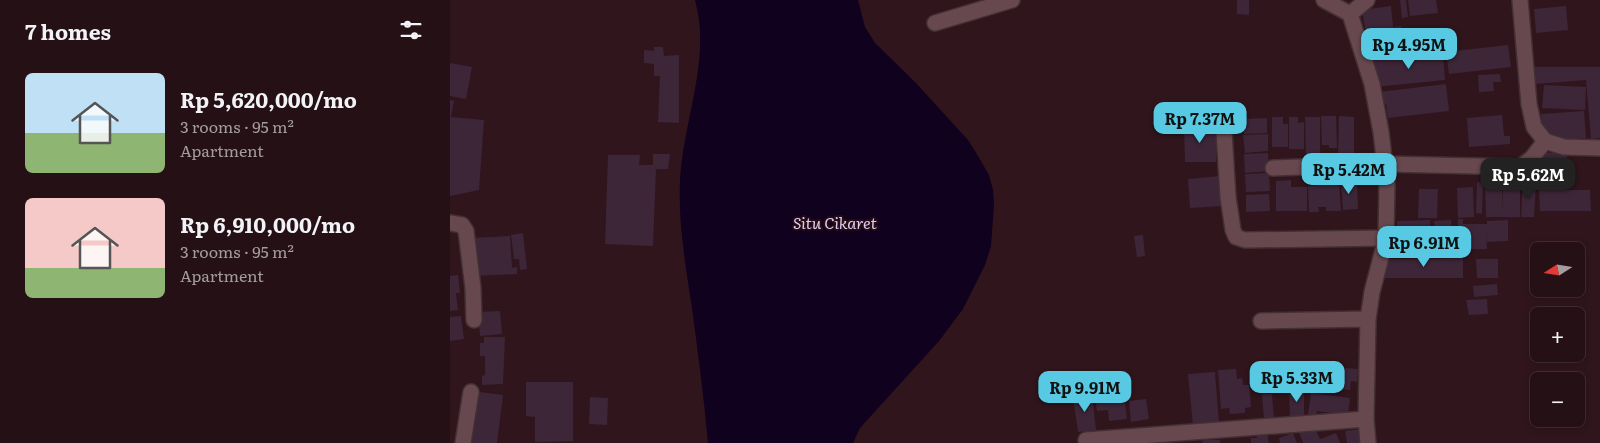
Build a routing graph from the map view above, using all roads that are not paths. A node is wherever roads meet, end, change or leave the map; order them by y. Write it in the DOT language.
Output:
graph roads {
  1 [pos="1012,0"];
  2 [pos="1324,0"];
  3 [pos="1367,0"];
  4 [pos="1520,0"];
  5 [pos="1350,14"];
  6 [pos="935,23"];
  7 [pos="1224,132"];
  8 [pos="1546,141"];
  9 [pos="1600,148"];
  10 [pos="1385,164"];
  11 [pos="1273,168"];
  12 [pos="452,223"];
  13 [pos="1386,238"];
  14 [pos="1368,319"];
  15 [pos="474,320"];
  16 [pos="1261,321"];
  17 [pos="471,392"];
  18 [pos="1366,420"];
  19 [pos="1086,440"];
  20 [pos="463,443"];
  21 [pos="1368,443"];
  1 -- 6 [label="street"];
  2 -- 5 [label="street"];
  3 -- 5 [label="street"];
  4 -- 8 [label="street"];
  5 -- 10 [label="street"];
  7 -- 13 [label="street"];
  8 -- 9 [label="street"];
  8 -- 10 [label="street"];
  10 -- 11 [label="street"];
  10 -- 13 [label="street"];
  12 -- 15 [label="street"];
  13 -- 14 [label="street"];
  14 -- 16 [label="street"];
  14 -- 18 [label="street"];
  17 -- 20 [label="street"];
  18 -- 19 [label="street"];
  18 -- 21 [label="street"];
}
